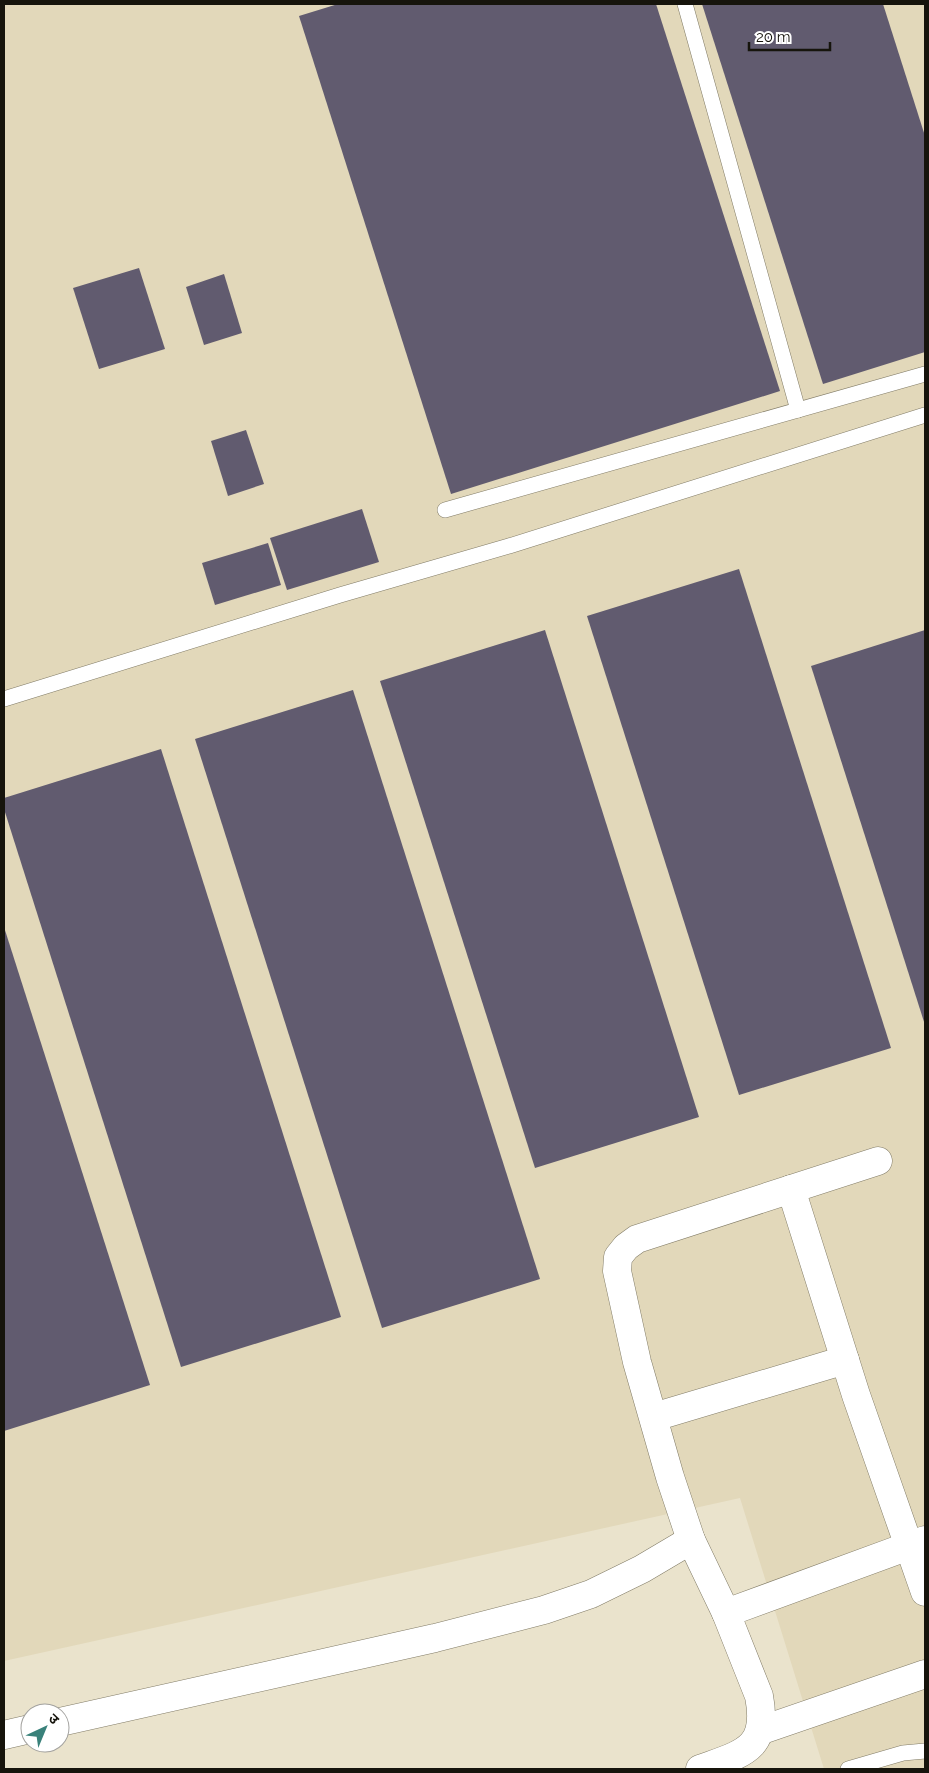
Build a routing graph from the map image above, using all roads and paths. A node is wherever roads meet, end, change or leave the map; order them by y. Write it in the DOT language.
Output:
graph roads {
  1 [pos="685,4"];
  2 [pos="925,374"];
  3 [pos="798,410"];
  4 [pos="925,415"];
  5 [pos="445,510"];
  6 [pos="4,699"];
  7 [pos="878,1161"];
  8 [pos="791,1189"];
  9 [pos="845,1360"];
  10 [pos="654,1417"];
  11 [pos="691,1540"];
  12 [pos="917,1542"];
  13 [pos="925,1592"];
  14 [pos="726,1613"];
  15 [pos="925,1674"];
  16 [pos="70,1720"];
  17 [pos="762,1730"];
  18 [pos="20,1731"];
  19 [pos="4,1735"];
  20 [pos="925,1751"];
  21 [pos="700,1769"];
  22 [pos="848,1769"];
  1 -- 3 [label="lane"];
  2 -- 3 [label="lane"];
  3 -- 5 [label="lane"];
  4 -- 6 [label="lane"];
  7 -- 8 [label="street"];
  8 -- 9 [label="street"];
  8 -- 10 [label="street"];
  9 -- 10 [label="street"];
  9 -- 12 [label="street"];
  10 -- 11 [label="street"];
  11 -- 14 [label="street"];
  11 -- 16 [label="street"];
  12 -- 13 [label="street"];
  12 -- 14 [label="street"];
  14 -- 17 [label="street"];
  15 -- 17 [label="street"];
  17 -- 21 [label="street"];
  18 -- 19 [label="street"];
  20 -- 22 [label="lane"];
}
